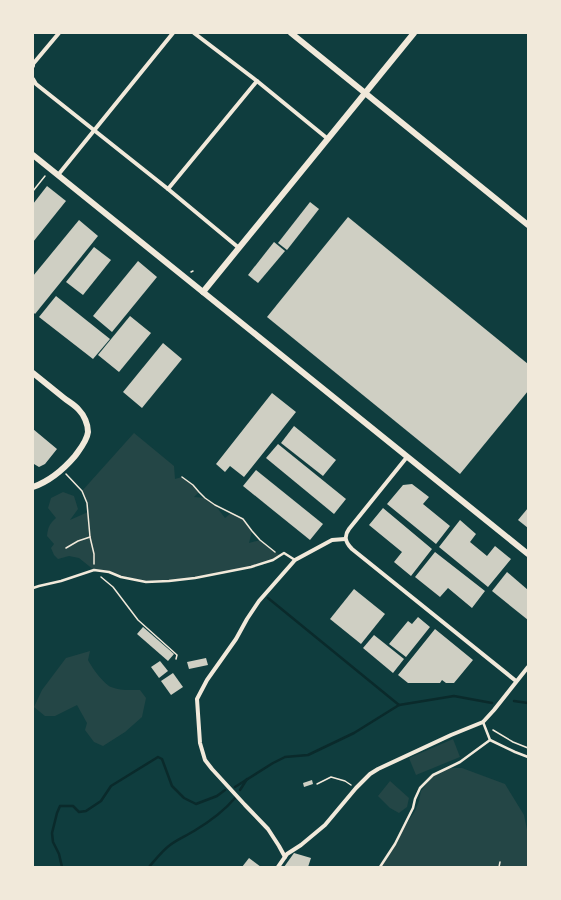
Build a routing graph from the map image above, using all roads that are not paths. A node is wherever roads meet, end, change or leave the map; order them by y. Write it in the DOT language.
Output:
graph roads {
  1 [pos="59,33"];
  2 [pos="173,33"];
  3 [pos="194,33"];
  4 [pos="291,33"];
  5 [pos="414,33"];
  6 [pos="33,66"];
  7 [pos="33,79"];
  8 [pos="257,81"];
  9 [pos="365,93"];
  10 [pos="94,131"];
  11 [pos="328,139"];
  12 [pos="33,154"];
  13 [pos="58,175"];
  14 [pos="168,189"];
  15 [pos="528,225"];
  16 [pos="239,248"];
  17 [pos="203,292"];
  18 [pos="33,373"];
  19 [pos="407,457"];
  20 [pos="33,487"];
  21 [pos="345,539"];
  22 [pos="528,554"];
  23 [pos="295,560"];
  24 [pos="33,588"];
  25 [pos="528,667"];
  26 [pos="516,681"];
  27 [pos="483,722"];
  28 [pos="490,740"];
  29 [pos="528,757"];
  30 [pos="285,857"];
  31 [pos="278,867"];
  32 [pos="380,867"];
  1 -- 6 [label="street"];
  2 -- 10 [label="street"];
  3 -- 8 [label="street"];
  4 -- 9 [label="street"];
  5 -- 9 [label="street"];
  7 -- 10 [label="street"];
  8 -- 11 [label="street"];
  8 -- 14 [label="street"];
  9 -- 11 [label="street"];
  9 -- 15 [label="street"];
  10 -- 13 [label="street"];
  10 -- 14 [label="street"];
  11 -- 16 [label="street"];
  12 -- 13 [label="street"];
  13 -- 17 [label="street"];
  14 -- 16 [label="street"];
  16 -- 17 [label="street"];
  17 -- 19 [label="street"];
  18 -- 20 [label="street"];
  19 -- 21 [label="street"];
  19 -- 22 [label="street"];
  21 -- 23 [label="street"];
  21 -- 26 [label="street"];
  23 -- 24 [label="lane"];
  23 -- 30 [label="street"];
  25 -- 26 [label="street"];
  26 -- 27 [label="street"];
  27 -- 28 [label="lane"];
  27 -- 30 [label="street"];
  28 -- 29 [label="lane"];
  28 -- 32 [label="lane"];
  30 -- 31 [label="street"];
}
